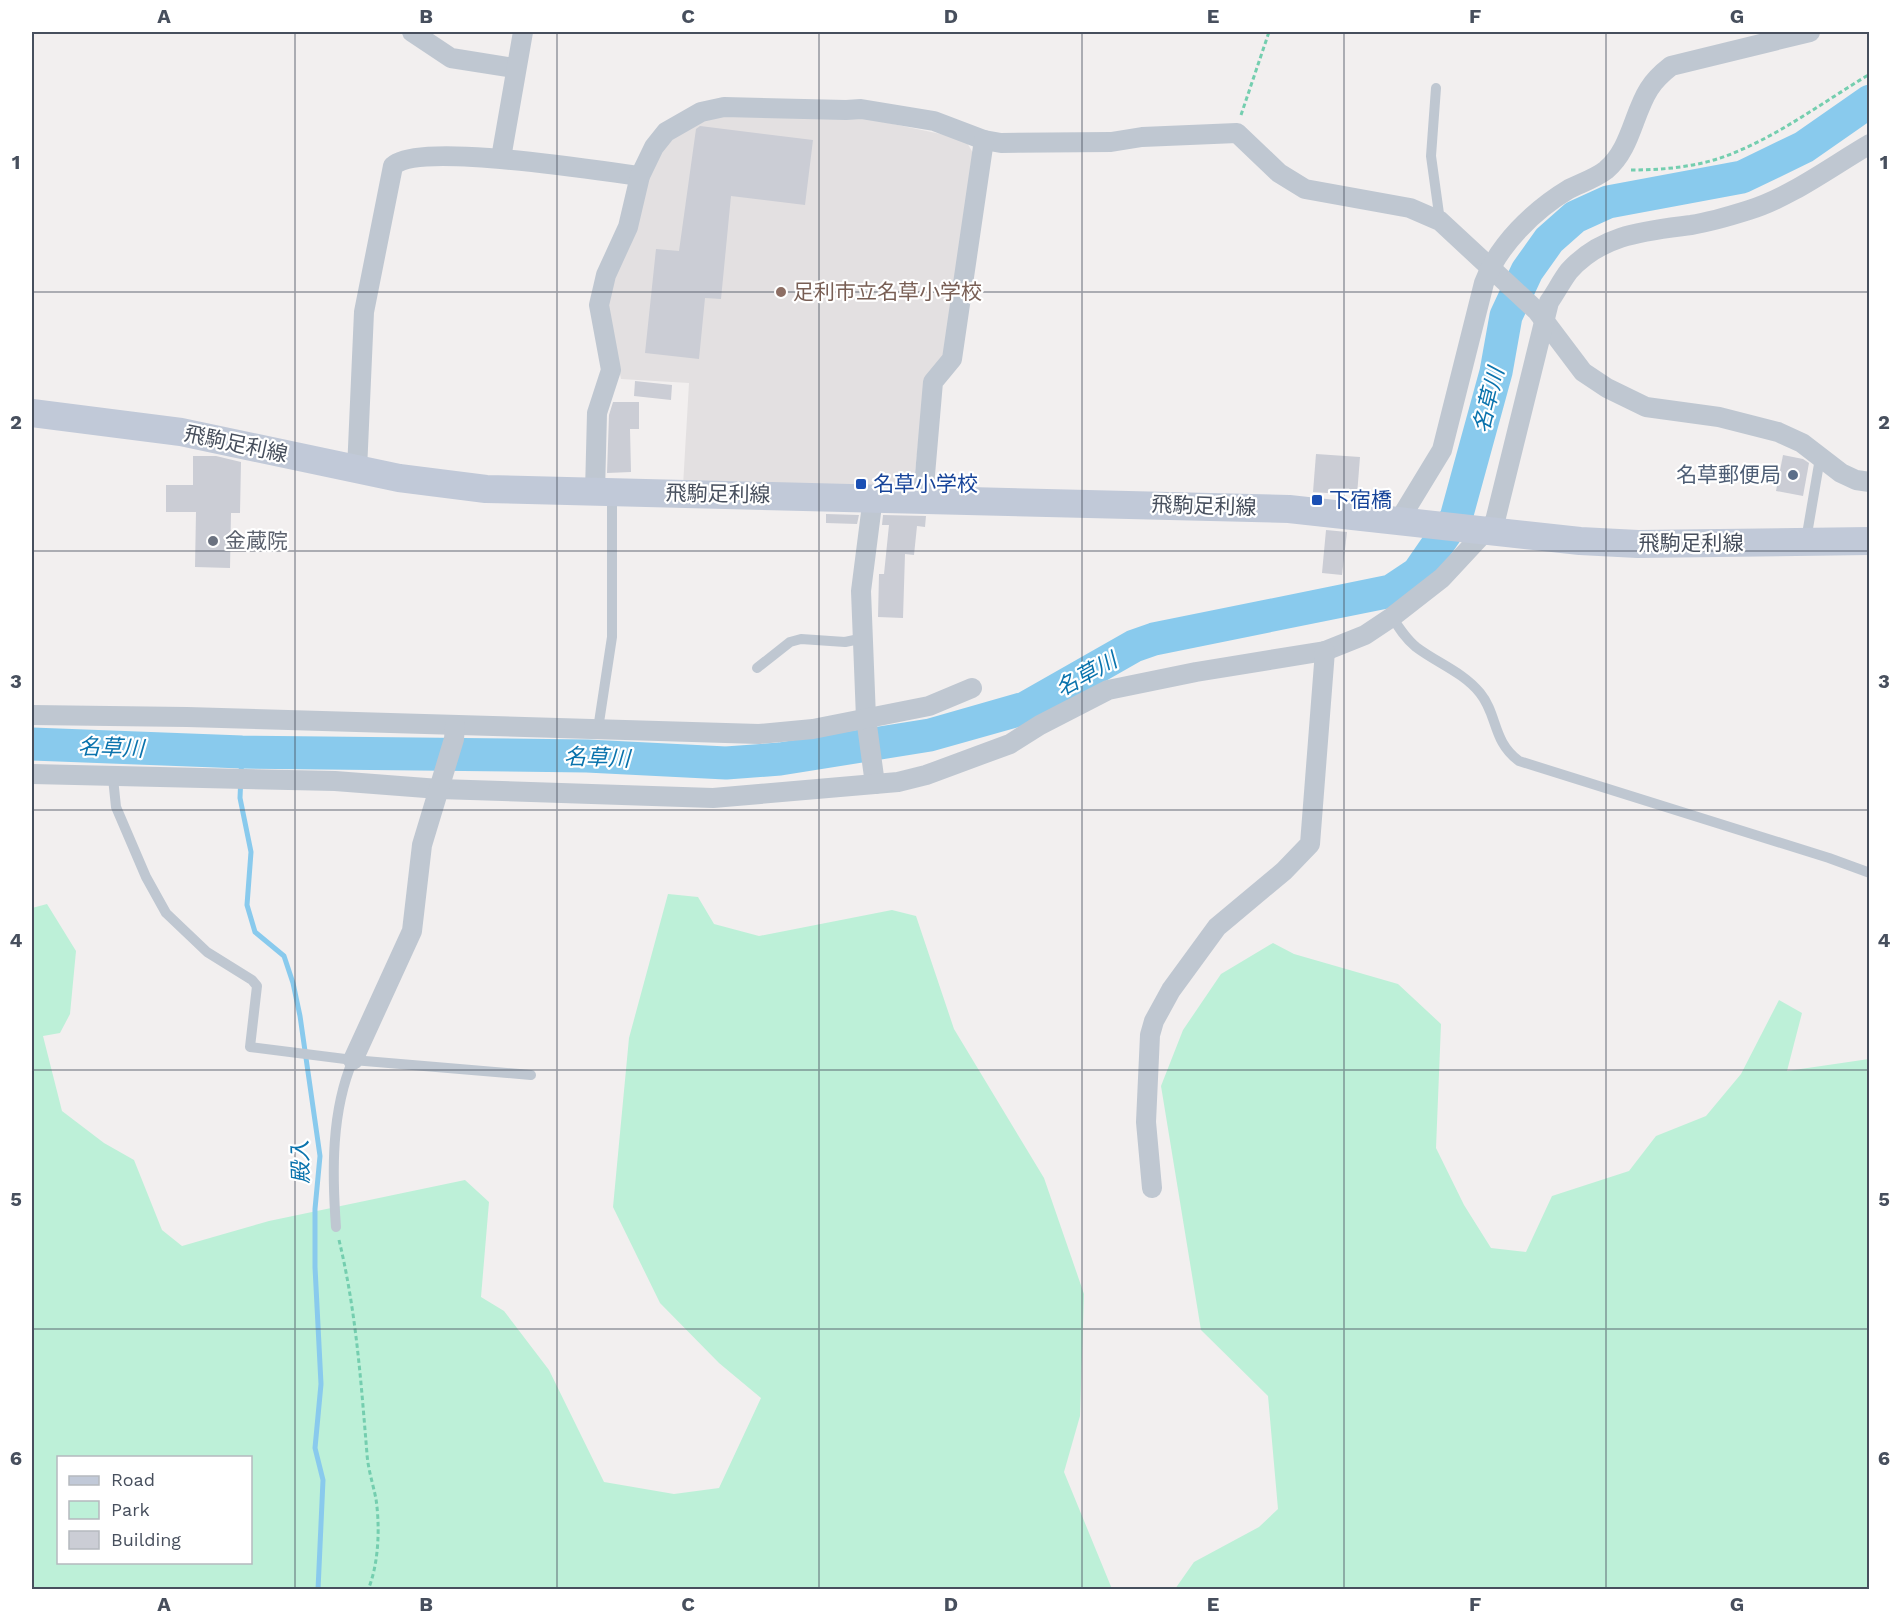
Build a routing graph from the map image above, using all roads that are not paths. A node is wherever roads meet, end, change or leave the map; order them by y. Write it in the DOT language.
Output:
graph roads {
  1 [pos="412,32"];
  2 [pos="523,32"];
  3 [pos="1810,32"];
  4 [pos="514,68"];
  5 [pos="1436,88"];
  6 [pos="984,140"];
  7 [pos="1869,144"];
  8 [pos="501,158"];
  9 [pos="640,176"];
  10 [pos="1440,221"];
  11 [pos="1495,273"];
  12 [pos="1540,316"];
  13 [pos="32,413"];
  14 [pos="1823,459"];
  15 [pos="357,470"];
  16 [pos="1869,482"];
  17 [pos="603,492"];
  18 [pos="873,497"];
  19 [pos="923,498"];
  20 [pos="1405,520"];
  21 [pos="1482,529"];
  22 [pos="1869,541"];
  23 [pos="1806,542"];
  24 [pos="1392,617"];
  25 [pos="864,638"];
  26 [pos="1325,651"];
  27 [pos="757,668"];
  28 [pos="972,688"];
  29 [pos="32,716"];
  30 [pos="866,723"];
  31 [pos="598,729"];
  32 [pos="454,733"];
  33 [pos="32,774"];
  34 [pos="112,778"];
  35 [pos="874,780"];
  36 [pos="440,782"];
  37 [pos="1869,873"];
  38 [pos="352,1060"];
  39 [pos="531,1076"];
  40 [pos="1152,1188"];
  41 [pos="336,1227"];
  1 -- 4 [label="street"];
  2 -- 4 [label="street"];
  3 -- 11 [label="street"];
  4 -- 8 [label="street"];
  5 -- 10 [label="lane"];
  6 -- 9 [label="street"];
  6 -- 10 [label="street"];
  6 -- 19 [label="street"];
  7 -- 12 [label="street"];
  8 -- 9 [label="street"];
  8 -- 15 [label="street"];
  9 -- 17 [label="street"];
  10 -- 11 [label="street"];
  11 -- 12 [label="street"];
  11 -- 20 [label="street"];
  12 -- 14 [label="street"];
  12 -- 21 [label="street"];
  13 -- 15 [label="main road, 飛駒足利線"];
  14 -- 16 [label="street"];
  14 -- 23 [label="lane"];
  15 -- 17 [label="main road, 飛駒足利線"];
  17 -- 18 [label="main road, 飛駒足利線"];
  17 -- 31 [label="lane"];
  18 -- 19 [label="main road, 飛駒足利線"];
  18 -- 25 [label="street"];
  19 -- 20 [label="main road, 飛駒足利線"];
  20 -- 21 [label="main road"];
  21 -- 23 [label="main road, 飛駒足利線"];
  21 -- 24 [label="street"];
  22 -- 23 [label="main road, 飛駒足利線"];
  24 -- 26 [label="street"];
  24 -- 37 [label="lane"];
  25 -- 27 [label="lane"];
  25 -- 30 [label="street"];
  26 -- 35 [label="street"];
  26 -- 40 [label="street"];
  28 -- 30 [label="street"];
  29 -- 32 [label="street"];
  30 -- 31 [label="street"];
  30 -- 35 [label="street"];
  31 -- 32 [label="street"];
  32 -- 36 [label="street"];
  33 -- 34 [label="street"];
  34 -- 36 [label="street"];
  34 -- 38 [label="lane"];
  35 -- 36 [label="street"];
  36 -- 38 [label="street"];
  38 -- 39 [label="lane"];
  38 -- 41 [label="lane"];
}
